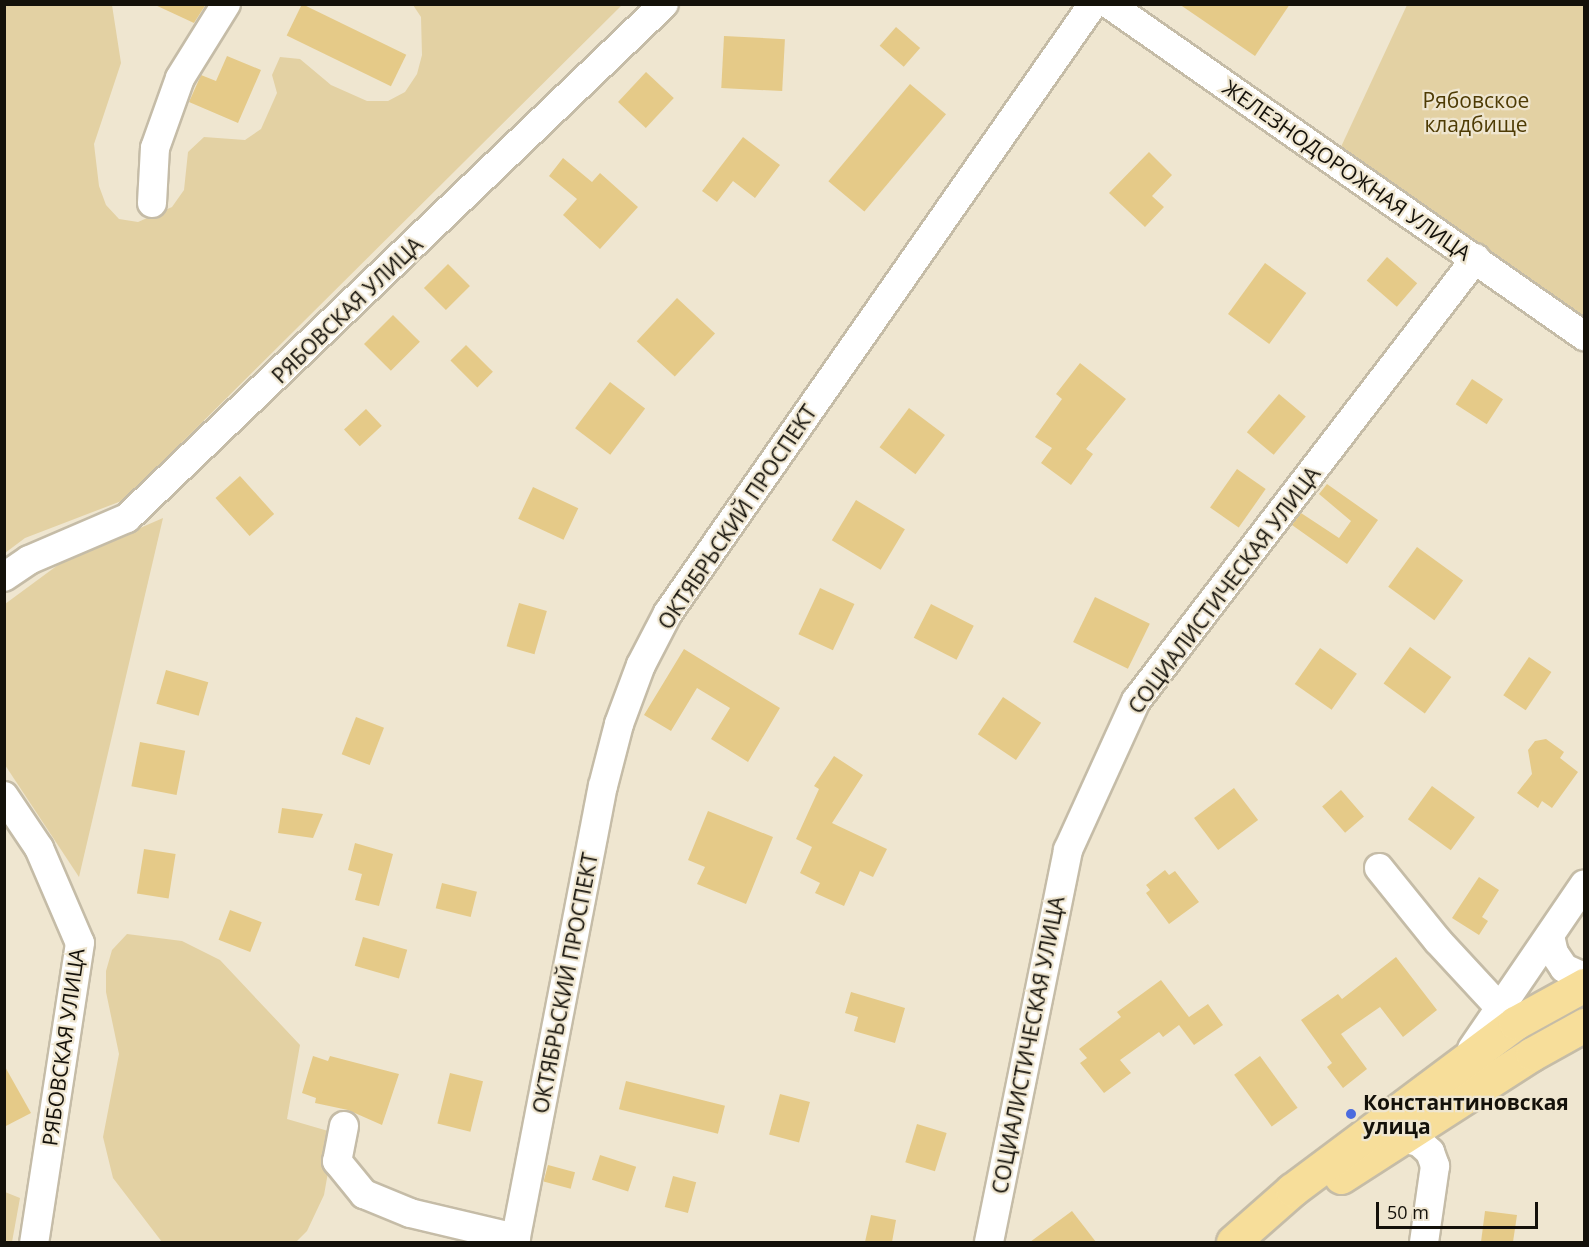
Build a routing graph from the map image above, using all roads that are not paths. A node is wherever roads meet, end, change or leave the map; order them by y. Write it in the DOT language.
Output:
graph roads {
  1 [pos="226,4"];
  2 [pos="664,4"];
  3 [pos="1093,4"];
  4 [pos="1109,4"];
  5 [pos="152,203"];
  6 [pos="1476,258"];
  7 [pos="1584,336"];
  8 [pos="4,578"];
  9 [pos="4,796"];
  10 [pos="1379,868"];
  11 [pos="1584,885"];
  12 [pos="1550,936"];
  13 [pos="1584,977"];
  14 [pos="1584,986"];
  15 [pos="1501,1009"];
  16 [pos="1584,1025"];
  17 [pos="1464,1061"];
  18 [pos="344,1126"];
  19 [pos="1391,1143"];
  20 [pos="1242,1236"];
  21 [pos="515,1240"];
  22 [pos="34,1242"];
  23 [pos="989,1242"];
  24 [pos="1424,1242"];
  1 -- 5 [label="street"];
  2 -- 8 [label="street, РЯБОВСКАЯ УЛИЦА"];
  3 -- 21 [label="street, ОКТЯБРЬСКИЙ ПРОСПЕКТ"];
  4 -- 6 [label="street, ЖЕЛЕЗНОДОРОЖНАЯ УЛИЦА"];
  6 -- 7 [label="street, ЖЕЛЕЗНОДОРОЖНАЯ УЛИЦА"];
  6 -- 23 [label="street, СОЦИАЛИСТИЧЕСКАЯ УЛИЦА"];
  9 -- 22 [label="street, РЯБОВСКАЯ УЛИЦА"];
  10 -- 15 [label="street"];
  11 -- 12 [label="street"];
  12 -- 13 [label="street"];
  12 -- 15 [label="street"];
  14 -- 17 [label="main road"];
  15 -- 17 [label="street"];
  16 -- 19 [label="main road"];
  17 -- 20 [label="main road"];
  18 -- 21 [label="street"];
  19 -- 20 [label="main road"];
  19 -- 24 [label="street"];
}
